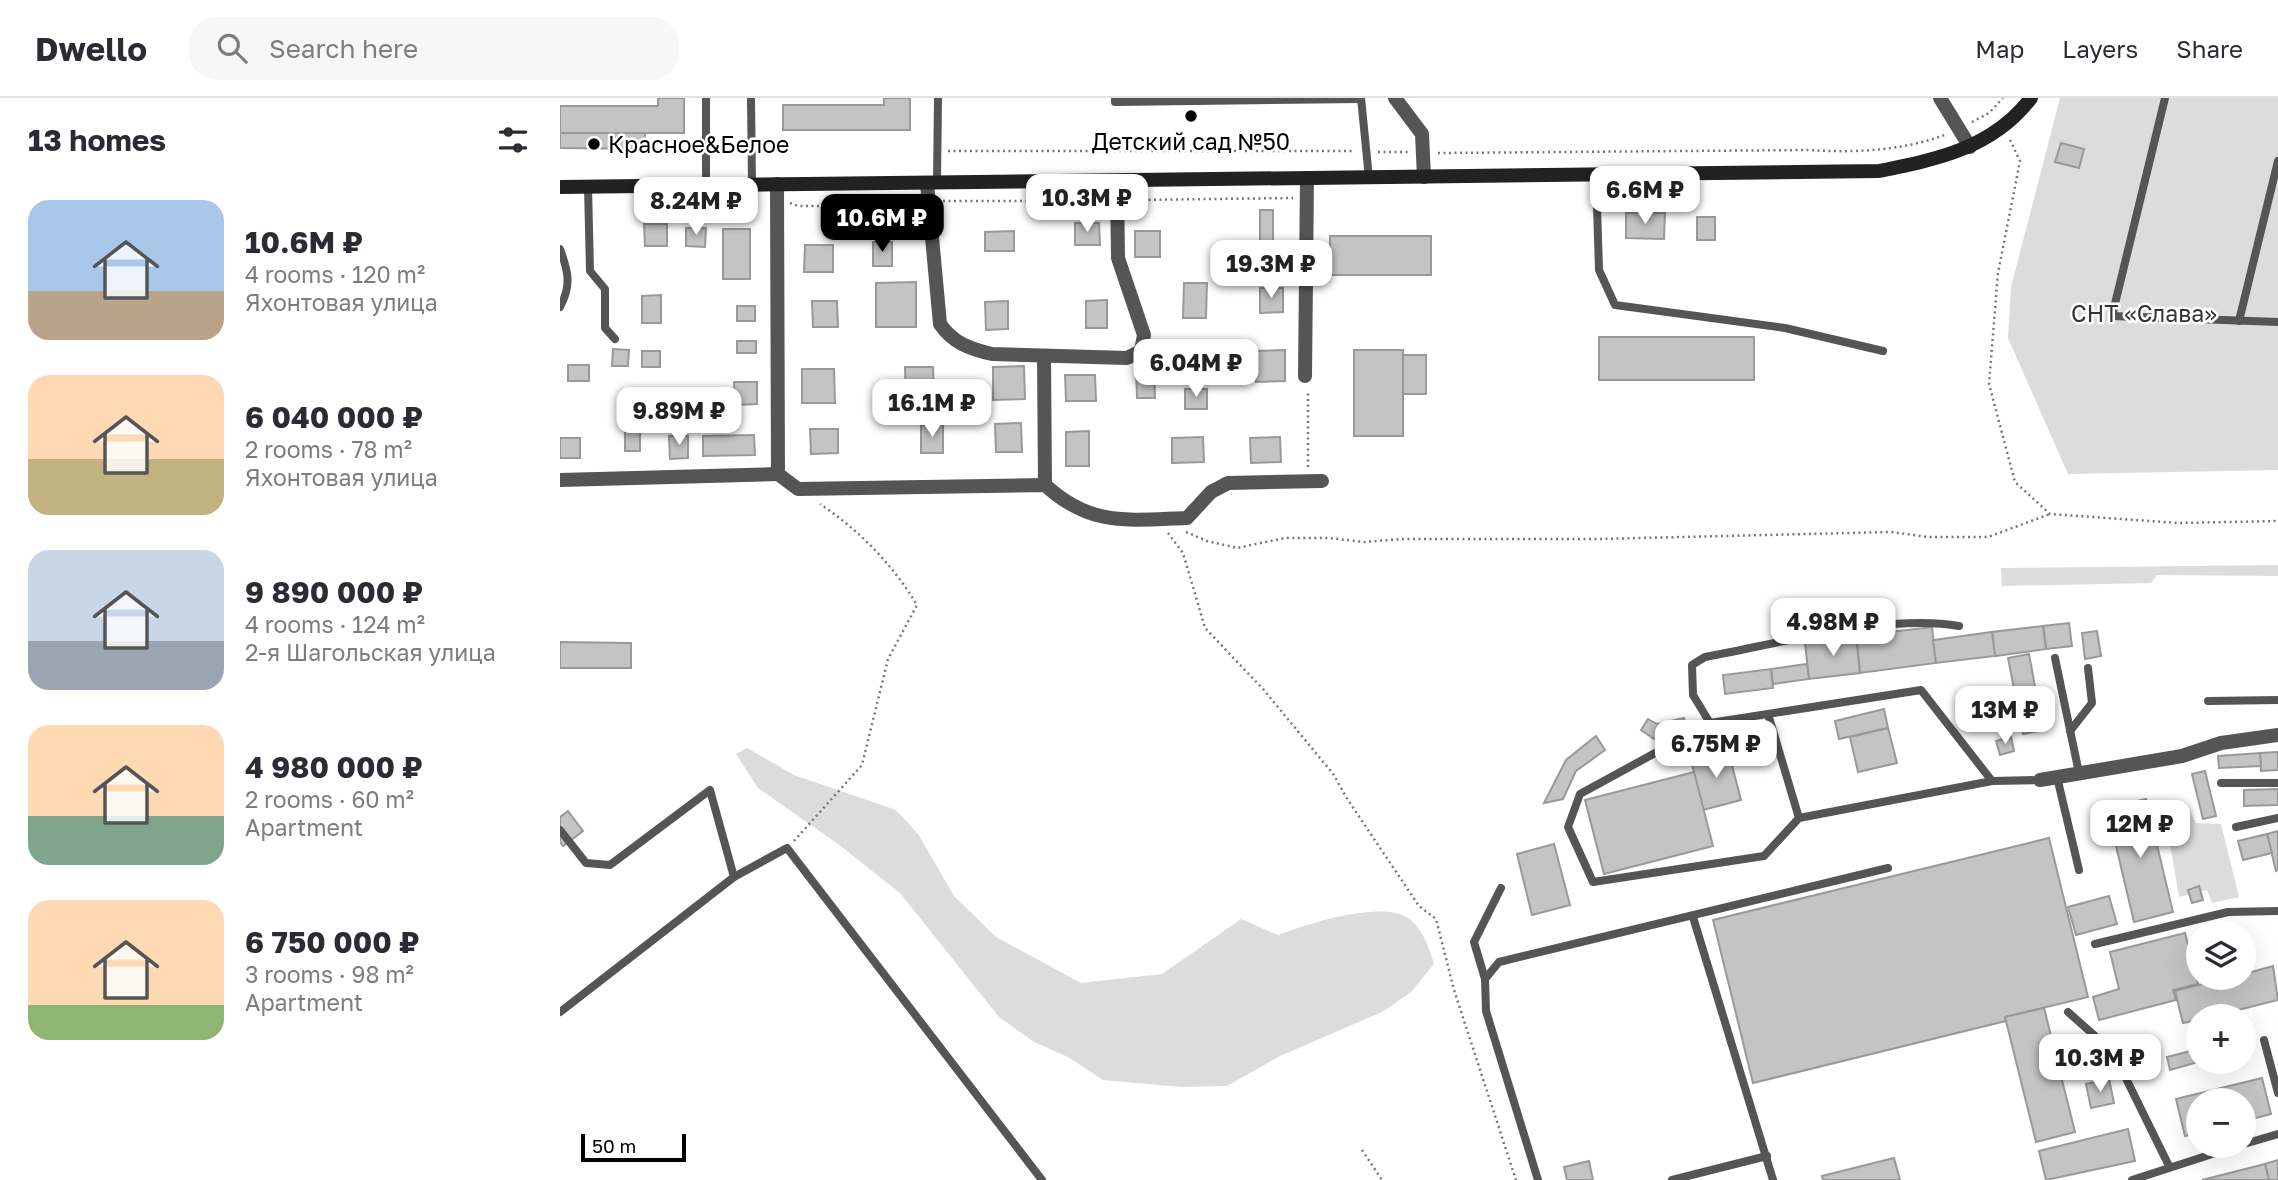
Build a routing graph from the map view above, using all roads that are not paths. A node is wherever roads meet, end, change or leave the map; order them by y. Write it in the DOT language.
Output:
graph roads {
  1 [pos="706,98"];
  2 [pos="751,98"];
  3 [pos="938,98"];
  4 [pos="1115,98"];
  5 [pos="1395,98"];
  6 [pos="1941,98"];
  7 [pos="2031,98"];
  8 [pos="2165,98"];
  9 [pos="1209,99"];
  10 [pos="1361,99"];
  11 [pos="1970,148"];
  12 [pos="2278,161"];
  13 [pos="1595,175"];
  14 [pos="1424,177"];
  15 [pos="1307,178"];
  16 [pos="1369,178"];
  17 [pos="1116,181"];
  18 [pos="932,182"];
  19 [pos="752,184"];
  20 [pos="777,184"];
  21 [pos="706,185"];
  22 [pos="588,186"];
  23 [pos="560,187"];
  24 [pos="560,248"];
  25 [pos="560,307"];
  26 [pos="2239,321"];
  27 [pos="2278,322"];
  28 [pos="615,339"];
  29 [pos="1883,351"];
  30 [pos="1044,356"];
  31 [pos="1305,376"];
  32 [pos="778,474"];
  33 [pos="560,480"];
  34 [pos="1315,481"];
  35 [pos="1045,485"];
  36 [pos="1959,626"];
  37 [pos="2055,658"];
  38 [pos="2088,668"];
  39 [pos="2278,700"];
  40 [pos="2208,701"];
  41 [pos="1768,714"];
  42 [pos="1710,723"];
  43 [pos="2070,731"];
  44 [pos="2278,735"];
  45 [pos="2079,773"];
  46 [pos="2057,777"];
  47 [pos="1992,780"];
  48 [pos="2040,780"];
  49 [pos="2221,783"];
  50 [pos="2278,783"];
  51 [pos="1799,818"];
  52 [pos="2278,818"];
  53 [pos="2236,827"];
  54 [pos="560,830"];
  55 [pos="1888,868"];
  56 [pos="2078,870"];
  57 [pos="734,877"];
  58 [pos="1501,888"];
  59 [pos="2278,911"];
  60 [pos="1693,916"];
  61 [pos="2095,944"];
  62 [pos="1485,979"];
  63 [pos="560,1012"];
  64 [pos="2068,1012"];
  65 [pos="2264,1040"];
  66 [pos="2278,1093"];
  67 [pos="2278,1134"];
  68 [pos="2256,1140"];
  69 [pos="1767,1156"];
  70 [pos="2196,1158"];
  71 [pos="2169,1166"];
  72 [pos="1042,1180"];
  73 [pos="1538,1180"];
  74 [pos="1672,1180"];
  75 [pos="1773,1180"];
  76 [pos="2132,1180"];
  1 -- 21 [label="lane"];
  2 -- 19 [label="lane"];
  3 -- 18 [label="lane"];
  4 -- 9 [label="lane"];
  5 -- 14 [label="street"];
  6 -- 11 [label="street"];
  7 -- 11 [label="main road"];
  8 -- 26 [label="lane"];
  9 -- 10 [label="lane"];
  10 -- 16 [label="lane"];
  11 -- 13 [label="main road"];
  12 -- 26 [label="lane"];
  13 -- 14 [label="main road"];
  13 -- 29 [label="lane"];
  14 -- 16 [label="main road"];
  15 -- 16 [label="main road"];
  15 -- 17 [label="main road"];
  15 -- 31 [label="street"];
  17 -- 18 [label="main road"];
  17 -- 30 [label="street"];
  18 -- 20 [label="main road"];
  18 -- 30 [label="street"];
  19 -- 20 [label="main road"];
  19 -- 21 [label="main road"];
  20 -- 32 [label="street"];
  21 -- 22 [label="main road"];
  22 -- 23 [label="main road"];
  22 -- 28 [label="lane"];
  24 -- 25 [label="lane"];
  26 -- 27 [label="lane"];
  30 -- 35 [label="street"];
  32 -- 33 [label="street"];
  32 -- 35 [label="street"];
  34 -- 35 [label="street"];
  36 -- 42 [label="lane"];
  37 -- 43 [label="lane"];
  38 -- 43 [label="lane"];
  39 -- 40 [label="lane"];
  41 -- 42 [label="lane"];
  41 -- 47 [label="lane"];
  41 -- 51 [label="lane"];
  42 -- 51 [label="lane"];
  43 -- 45 [label="lane"];
  44 -- 45 [label="street"];
  45 -- 46 [label="street"];
  46 -- 48 [label="street"];
  46 -- 56 [label="lane"];
  47 -- 48 [label="lane"];
  47 -- 51 [label="lane"];
  49 -- 50 [label="lane"];
  52 -- 53 [label="lane"];
  54 -- 57 [label="lane"];
  55 -- 60 [label="lane"];
  57 -- 63 [label="lane"];
  57 -- 72 [label="lane"];
  58 -- 62 [label="lane"];
  59 -- 61 [label="lane"];
  60 -- 62 [label="lane"];
  60 -- 69 [label="lane"];
  62 -- 73 [label="lane"];
  64 -- 71 [label="lane"];
  65 -- 66 [label="lane"];
  67 -- 68 [label="lane"];
  69 -- 74 [label="lane"];
  69 -- 75 [label="lane"];
  70 -- 71 [label="lane"];
  71 -- 76 [label="lane"];
}
